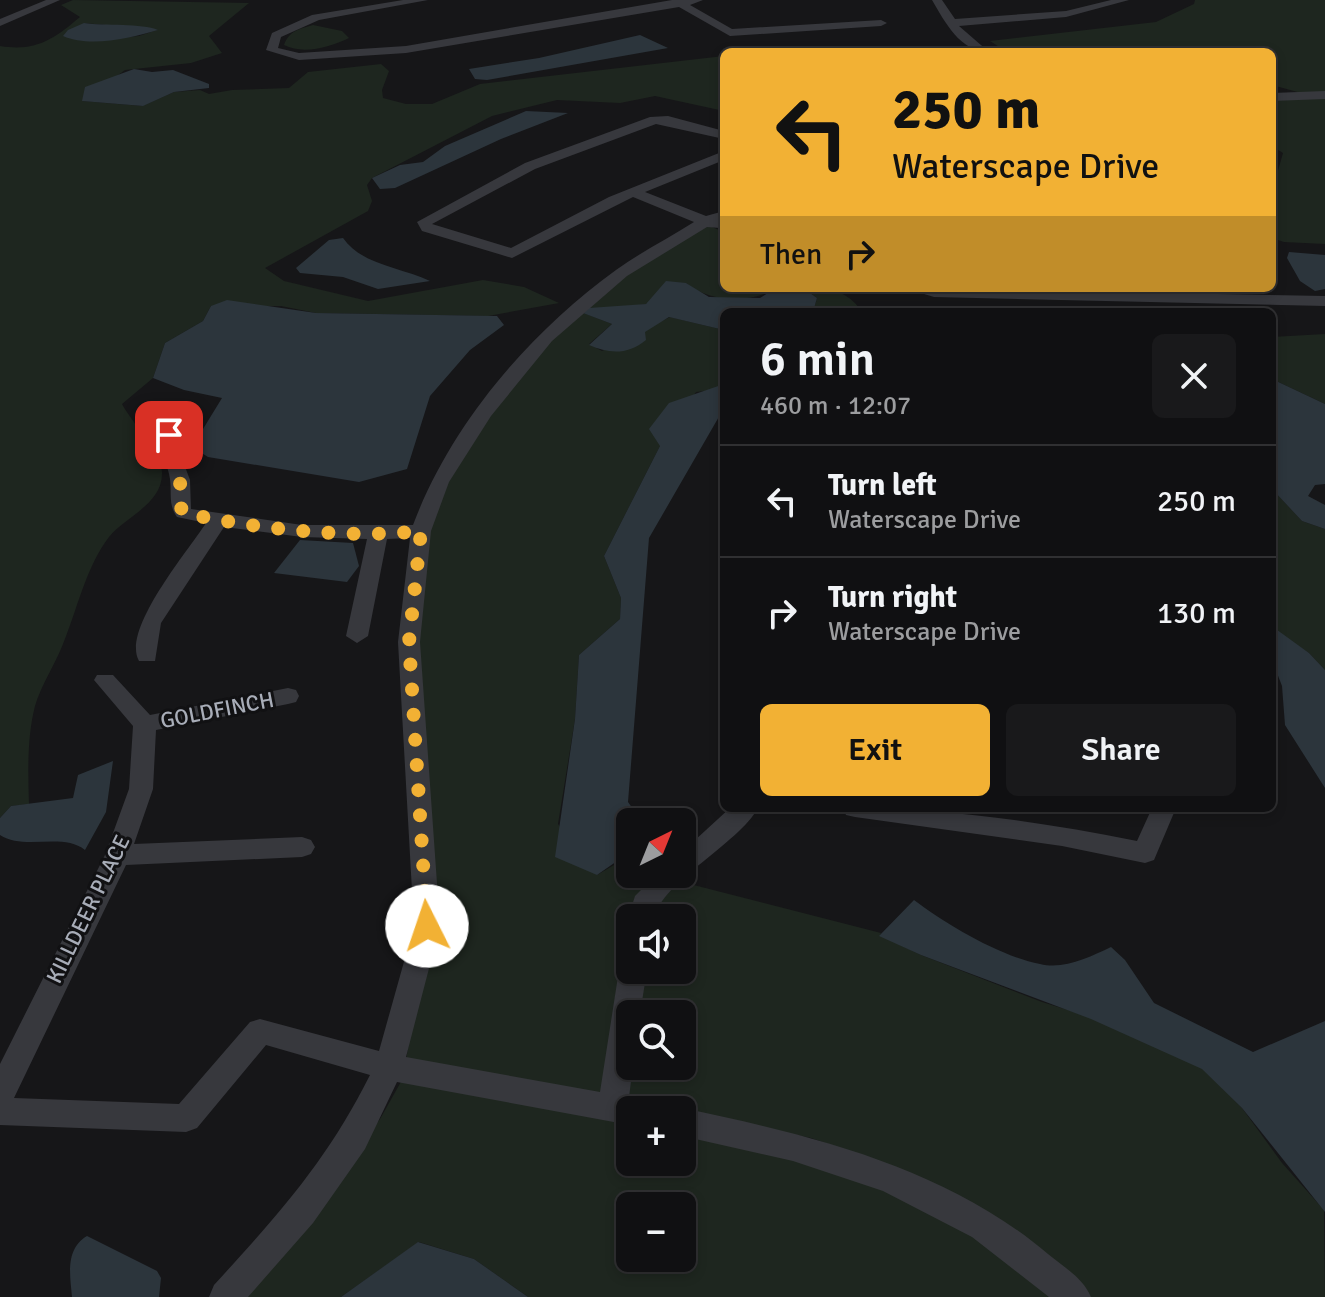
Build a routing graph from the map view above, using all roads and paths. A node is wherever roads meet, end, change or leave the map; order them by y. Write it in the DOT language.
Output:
graph roads {
  1 [pos="55,0"];
  2 [pos="423,0"];
  3 [pos="698,0"];
  4 [pos="937,0"];
  5 [pos="1124,0"];
  6 [pos="678,1"];
  7 [pos="0,23"];
  8 [pos="881,23"];
  9 [pos="951,23"];
  10 [pos="979,48"];
  11 [pos="1325,95"];
  12 [pos="1276,97"];
  13 [pos="720,134"];
  14 [pos="720,157"];
  15 [pos="632,192"];
  16 [pos="720,216"];
  17 [pos="706,221"];
  18 [pos="720,226"];
  19 [pos="934,292"];
  20 [pos="1224,293"];
  21 [pos="1325,301"];
  22 [pos="169,435"];
  23 [pos="218,521"];
  24 [pos="421,531"];
  25 [pos="378,535"];
  26 [pos="357,636"];
  27 [pos="147,656"];
  28 [pos="105,680"];
  29 [pos="288,696"];
  30 [pos="145,724"];
  31 [pos="742,812"];
  32 [pos="885,812"];
  33 [pos="1162,812"];
  34 [pos="302,847"];
  35 [pos="696,854"];
  36 [pos="118,855"];
  37 [pos="660,888"];
  38 [pos="644,904"];
  39 [pos="632,984"];
  40 [pos="389,1067"];
  41 [pos="0,1096"];
  42 [pos="622,1096"];
  43 [pos="616,1109"];
  44 [pos="0,1111"];
  45 [pos="696,1125"];
  46 [pos="226,1297"];
  47 [pos="1074,1297"];
  1 -- 7 [label="street"];
  2 -- 6 [label="street"];
  3 -- 6 [label="street"];
  4 -- 9 [label="street"];
  5 -- 9 [label="street"];
  6 -- 8 [label="street"];
  9 -- 10 [label="street"];
  11 -- 12 [label="street"];
  13 -- 15 [label="street"];
  14 -- 15 [label="street"];
  15 -- 17 [label="street"];
  16 -- 17 [label="street"];
  17 -- 18 [label="street"];
  17 -- 24 [label="street"];
  19 -- 20 [label="street"];
  20 -- 21 [label="street"];
  22 -- 23 [label="street"];
  23 -- 25 [label="street"];
  23 -- 27 [label="street"];
  24 -- 25 [label="street"];
  24 -- 40 [label="street"];
  25 -- 26 [label="street"];
  28 -- 30 [label="street"];
  29 -- 30 [label="street, GOLDFINCH"];
  30 -- 36 [label="street, KILLDEER PLACE"];
  31 -- 35 [label="street"];
  32 -- 33 [label="street"];
  34 -- 36 [label="street"];
  36 -- 41 [label="street, KILLDEER PLACE"];
  37 -- 38 [label="street"];
  39 -- 42 [label="street"];
  40 -- 43 [label="street"];
  40 -- 44 [label="street"];
  40 -- 46 [label="street"];
  45 -- 47 [label="street"];
}
